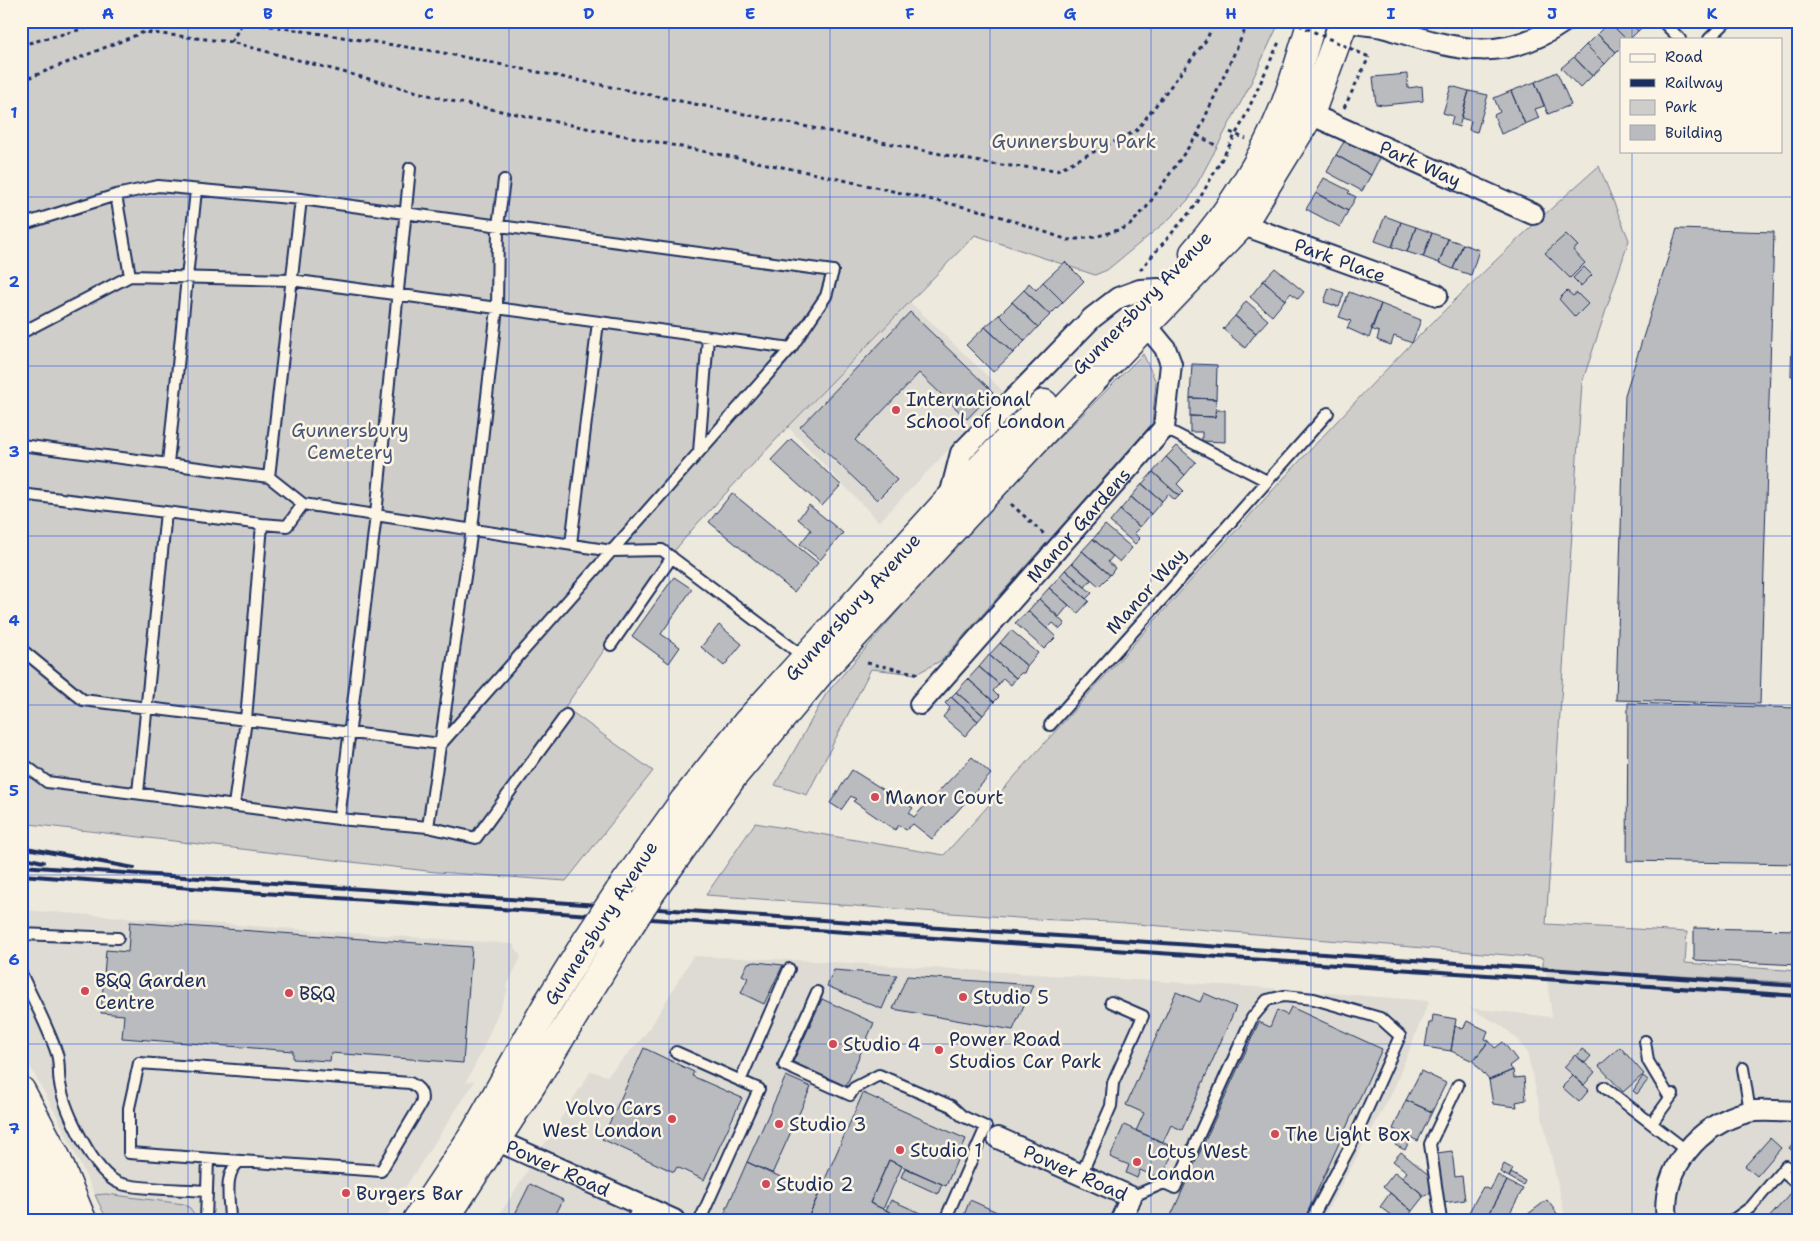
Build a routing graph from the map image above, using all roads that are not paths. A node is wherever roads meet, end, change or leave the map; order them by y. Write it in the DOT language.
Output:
graph roads {
  1 [pos="1344,21"];
  2 [pos="1349,21"];
  3 [pos="1565,21"];
  4 [pos="1662,21"];
  5 [pos="1727,21"];
  6 [pos="1306,23"];
  7 [pos="1679,38"];
  8 [pos="1710,38"];
  9 [pos="1310,114"];
  10 [pos="410,168"];
  11 [pos="504,180"];
  12 [pos="196,190"];
  13 [pos="116,195"];
  14 [pos="301,199"];
  15 [pos="406,213"];
  16 [pos="1532,214"];
  17 [pos="1243,223"];
  18 [pos="21,225"];
  19 [pos="498,226"];
  20 [pos="130,276"];
  21 [pos="188,278"];
  22 [pos="291,280"];
  23 [pos="1159,289"];
  24 [pos="396,294"];
  25 [pos="1436,295"];
  26 [pos="496,308"];
  27 [pos="598,322"];
  28 [pos="1146,326"];
  29 [pos="21,333"];
  30 [pos="708,337"];
  31 [pos="790,348"];
  32 [pos="1328,413"];
  33 [pos="1164,428"];
  34 [pos="21,445"];
  35 [pos="699,452"];
  36 [pos="168,463"];
  37 [pos="269,477"];
  38 [pos="1267,481"];
  39 [pos="21,494"];
  40 [pos="949,500"];
  41 [pos="303,504"];
  42 [pos="166,512"];
  43 [pos="376,515"];
  44 [pos="262,524"];
  45 [pos="472,529"];
  46 [pos="571,544"];
  47 [pos="612,551"];
  48 [pos="672,557"];
  49 [pos="611,645"];
  50 [pos="21,649"];
  51 [pos="807,659"];
  52 [pos="920,704"];
  53 [pos="147,708"];
  54 [pos="566,715"];
  55 [pos="246,720"];
  56 [pos="1050,725"];
  57 [pos="350,732"];
  58 [pos="441,744"];
  59 [pos="21,762"];
  60 [pos="138,793"];
  61 [pos="234,806"];
  62 [pos="339,819"];
  63 [pos="428,827"];
  64 [pos="21,934"];
  65 [pos="118,938"];
  66 [pos="789,969"];
  67 [pos="21,973"];
  68 [pos="817,992"];
  69 [pos="1111,1002"];
  70 [pos="1645,1041"];
  71 [pos="676,1052"];
  72 [pos="1743,1068"];
  73 [pos="740,1081"];
  74 [pos="1458,1085"];
  75 [pos="1604,1087"];
  76 [pos="21,1092"];
  77 [pos="1750,1112"];
  78 [pos="1799,1112"];
  79 [pos="1652,1124"];
  80 [pos="998,1138"];
  81 [pos="496,1140"];
  82 [pos="21,1143"];
  83 [pos="1687,1150"];
  84 [pos="208,1159"];
  85 [pos="241,1161"];
  86 [pos="1081,1176"];
  87 [pos="1798,1185"];
  88 [pos="207,1191"];
  89 [pos="1130,1197"];
  90 [pos="21,1199"];
  91 [pos="636,1212"];
  92 [pos="30,1220"];
  93 [pos="57,1220"];
  94 [pos="82,1220"];
  95 [pos="206,1220"];
  96 [pos="230,1220"];
  97 [pos="416,1220"];
  98 [pos="444,1220"];
  99 [pos="674,1220"];
  100 [pos="700,1220"];
  101 [pos="945,1220"];
  102 [pos="1121,1220"];
  103 [pos="1311,1220"];
  104 [pos="1441,1220"];
  105 [pos="1667,1220"];
  106 [pos="1733,1220"];
  1 -- 9 [label="highway, Gunnersbury Avenue"];
  2 -- 3 [label="street"];
  4 -- 7 [label="lane"];
  5 -- 8 [label="lane"];
  6 -- 23 [label="highway, Gunnersbury Avenue"];
  9 -- 16 [label="street, Park Way"];
  9 -- 17 [label="highway, Gunnersbury Avenue"];
  10 -- 15 [label="lane"];
  11 -- 19 [label="lane"];
  12 -- 13 [label="lane"];
  12 -- 14 [label="lane"];
  12 -- 21 [label="lane"];
  13 -- 18 [label="lane"];
  13 -- 20 [label="lane"];
  14 -- 15 [label="lane"];
  14 -- 22 [label="lane"];
  15 -- 19 [label="lane"];
  15 -- 24 [label="lane"];
  17 -- 25 [label="street, Park Place"];
  17 -- 28 [label="highway, Gunnersbury Avenue"];
  19 -- 26 [label="lane"];
  19 -- 31 [label="lane"];
  20 -- 21 [label="lane"];
  20 -- 29 [label="lane"];
  21 -- 22 [label="lane"];
  21 -- 36 [label="lane"];
  22 -- 24 [label="lane"];
  22 -- 37 [label="lane"];
  23 -- 40 [label="highway, Gunnersbury Avenue"];
  23 -- 40 [label="street"];
  24 -- 26 [label="lane"];
  24 -- 43 [label="lane"];
  26 -- 27 [label="lane"];
  26 -- 45 [label="lane"];
  27 -- 30 [label="lane"];
  27 -- 46 [label="lane"];
  28 -- 33 [label="street"];
  28 -- 81 [label="highway, Gunnersbury Avenue, bridge"];
  30 -- 31 [label="lane"];
  30 -- 35 [label="lane"];
  31 -- 35 [label="lane"];
  32 -- 38 [label="lane, Manor Way"];
  33 -- 38 [label="lane"];
  33 -- 52 [label="street, Manor Gardens"];
  34 -- 36 [label="lane"];
  35 -- 47 [label="lane"];
  36 -- 37 [label="lane"];
  37 -- 41 [label="lane"];
  38 -- 56 [label="lane, Manor Way"];
  39 -- 42 [label="lane"];
  40 -- 51 [label="highway, Gunnersbury Avenue"];
  41 -- 43 [label="lane"];
  41 -- 44 [label="lane"];
  42 -- 44 [label="lane"];
  42 -- 53 [label="lane"];
  43 -- 45 [label="lane"];
  43 -- 57 [label="lane"];
  44 -- 55 [label="lane"];
  45 -- 46 [label="lane"];
  45 -- 58 [label="lane"];
  46 -- 47 [label="lane"];
  47 -- 48 [label="lane"];
  47 -- 58 [label="lane"];
  48 -- 49 [label="lane"];
  48 -- 51 [label="lane"];
  50 -- 53 [label="lane"];
  51 -- 97 [label="highway, Gunnersbury Avenue, bridge"];
  53 -- 55 [label="lane"];
  53 -- 60 [label="lane"];
  54 -- 63 [label="lane"];
  55 -- 57 [label="lane"];
  55 -- 61 [label="lane"];
  57 -- 58 [label="lane"];
  57 -- 62 [label="lane"];
  58 -- 63 [label="lane"];
  59 -- 60 [label="lane"];
  60 -- 61 [label="lane"];
  61 -- 62 [label="lane"];
  62 -- 63 [label="lane"];
  64 -- 65 [label="lane"];
  66 -- 73 [label="lane"];
  67 -- 88 [label="lane"];
  68 -- 101 [label="lane"];
  69 -- 86 [label="lane"];
  70 -- 79 [label="lane"];
  71 -- 73 [label="lane"];
  72 -- 77 [label="lane"];
  73 -- 100 [label="lane"];
  74 -- 104 [label="lane"];
  75 -- 79 [label="lane"];
  76 -- 94 [label="highway"];
  77 -- 78 [label="street"];
  77 -- 83 [label="street"];
  79 -- 83 [label="lane"];
  80 -- 86 [label="street, Power Road"];
  81 -- 91 [label="street, Power Road"];
  81 -- 98 [label="highway, Gunnersbury Avenue"];
  82 -- 93 [label="highway"];
  83 -- 105 [label="street"];
  84 -- 85 [label="lane"];
  84 -- 85 [label="lane"];
  84 -- 88 [label="lane"];
  85 -- 96 [label="lane"];
  86 -- 89 [label="street, Power Road"];
  87 -- 106 [label="lane"];
  88 -- 95 [label="lane"];
  89 -- 102 [label="street, Power Road"];
  89 -- 103 [label="lane"];
  90 -- 92 [label="highway"];
  91 -- 99 [label="street, Power Road"];
}
